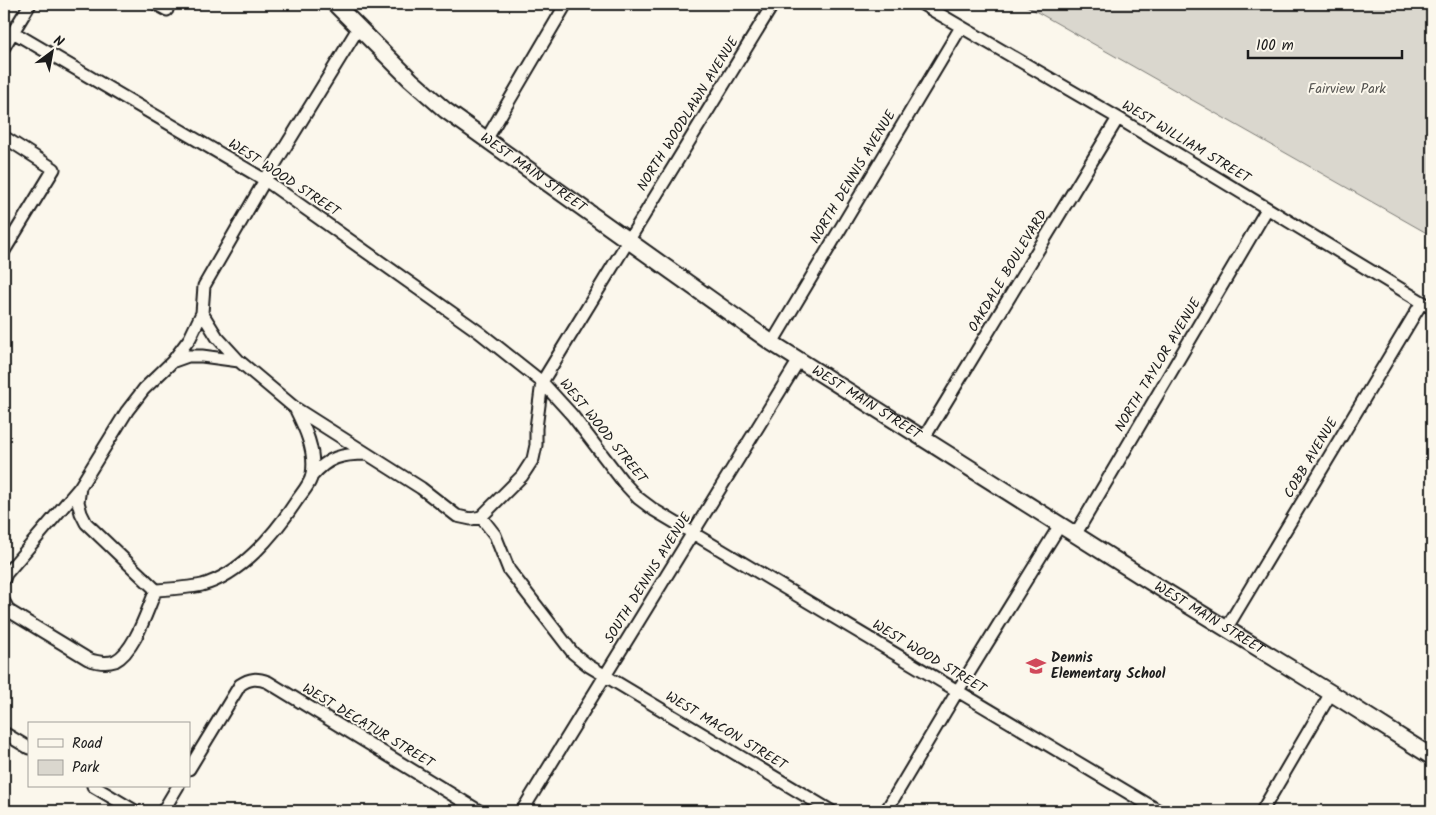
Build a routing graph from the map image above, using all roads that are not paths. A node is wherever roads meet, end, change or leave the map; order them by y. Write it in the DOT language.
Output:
graph roads {
  1 [pos="30,4"];
  2 [pos="156,4"];
  3 [pos="566,4"];
  4 [pos="773,4"];
  5 [pos="922,4"];
  6 [pos="341,6"];
  7 [pos="167,10"];
  8 [pos="359,27"];
  9 [pos="961,27"];
  10 [pos="13,32"];
  11 [pos="4,47"];
  12 [pos="1118,118"];
  13 [pos="4,137"];
  14 [pos="486,140"];
  15 [pos="265,180"];
  16 [pos="1267,210"];
  17 [pos="628,240"];
  18 [pos="4,251"];
  19 [pos="1427,305"];
  20 [pos="202,313"];
  21 [pos="772,343"];
  22 [pos="799,360"];
  23 [pos="239,361"];
  24 [pos="172,362"];
  25 [pos="542,382"];
  26 [pos="295,408"];
  27 [pos="924,438"];
  28 [pos="366,454"];
  29 [pos="312,476"];
  30 [pos="80,487"];
  31 [pos="481,517"];
  32 [pos="1060,525"];
  33 [pos="693,533"];
  34 [pos="1075,535"];
  35 [pos="4,579"];
  36 [pos="156,590"];
  37 [pos="4,602"];
  38 [pos="1226,629"];
  39 [pos="605,676"];
  40 [pos="957,692"];
  41 [pos="1332,693"];
  42 [pos="4,733"];
  43 [pos="28,747"];
  44 [pos="1431,754"];
  45 [pos="190,767"];
  46 [pos="96,788"];
  47 [pos="177,788"];
  48 [pos="135,811"];
  49 [pos="163,811"];
  50 [pos="478,811"];
  51 [pos="522,811"];
  52 [pos="831,811"];
  53 [pos="886,811"];
  54 [pos="1159,811"];
  55 [pos="1262,811"];
  1 -- 10 [label="street"];
  2 -- 7 [label="street"];
  3 -- 14 [label="street"];
  4 -- 17 [label="street, NORTH WOODLAWN AVENUE"];
  5 -- 9 [label="street, WEST WILLIAM STREET"];
  6 -- 8 [label="street, WEST MAIN STREET"];
  8 -- 14 [label="street, WEST MAIN STREET"];
  8 -- 15 [label="street"];
  9 -- 12 [label="street, WEST WILLIAM STREET"];
  9 -- 21 [label="street, NORTH DENNIS AVENUE"];
  10 -- 11 [label="street"];
  10 -- 15 [label="street, WEST WOOD STREET"];
  12 -- 16 [label="street, WEST WILLIAM STREET"];
  12 -- 27 [label="street, OAKDALE BOULEVARD"];
  13 -- 18 [label="street"];
  14 -- 17 [label="street, WEST MAIN STREET"];
  15 -- 20 [label="street"];
  15 -- 25 [label="street, WEST WOOD STREET"];
  16 -- 19 [label="street, WEST WILLIAM STREET"];
  16 -- 34 [label="street, NORTH TAYLOR AVENUE"];
  17 -- 21 [label="street, WEST MAIN STREET"];
  17 -- 25 [label="street, NORTH WOODLAWN AVENUE"];
  19 -- 38 [label="street, COBB AVENUE"];
  20 -- 23 [label="street"];
  20 -- 24 [label="street"];
  21 -- 22 [label="street, WEST MAIN STREET"];
  22 -- 27 [label="street, WEST MAIN STREET"];
  22 -- 33 [label="street, SOUTH DENNIS AVENUE"];
  23 -- 24 [label="street"];
  23 -- 26 [label="street"];
  24 -- 30 [label="street"];
  25 -- 31 [label="street"];
  25 -- 33 [label="street, WEST WOOD STREET"];
  26 -- 28 [label="street"];
  26 -- 29 [label="street"];
  27 -- 32 [label="street, WEST MAIN STREET"];
  28 -- 29 [label="street"];
  28 -- 31 [label="street"];
  29 -- 36 [label="street"];
  30 -- 35 [label="street"];
  30 -- 36 [label="street"];
  31 -- 39 [label="street, WEST MACON STREET"];
  32 -- 34 [label="street, WEST MAIN STREET"];
  32 -- 40 [label="street"];
  33 -- 39 [label="street, SOUTH DENNIS AVENUE"];
  33 -- 40 [label="street, WEST WOOD STREET"];
  34 -- 38 [label="street, WEST MAIN STREET"];
  36 -- 37 [label="street"];
  38 -- 41 [label="street, WEST MAIN STREET"];
  39 -- 51 [label="street, SOUTH DENNIS AVENUE"];
  39 -- 52 [label="street, WEST MACON STREET"];
  40 -- 53 [label="street"];
  40 -- 54 [label="street, WEST WOOD STREET"];
  41 -- 44 [label="street, WEST MAIN STREET"];
  41 -- 55 [label="street"];
  42 -- 43 [label="street"];
  45 -- 50 [label="street, WEST DECATUR STREET"];
  46 -- 48 [label="street"];
  47 -- 49 [label="street"];
}
